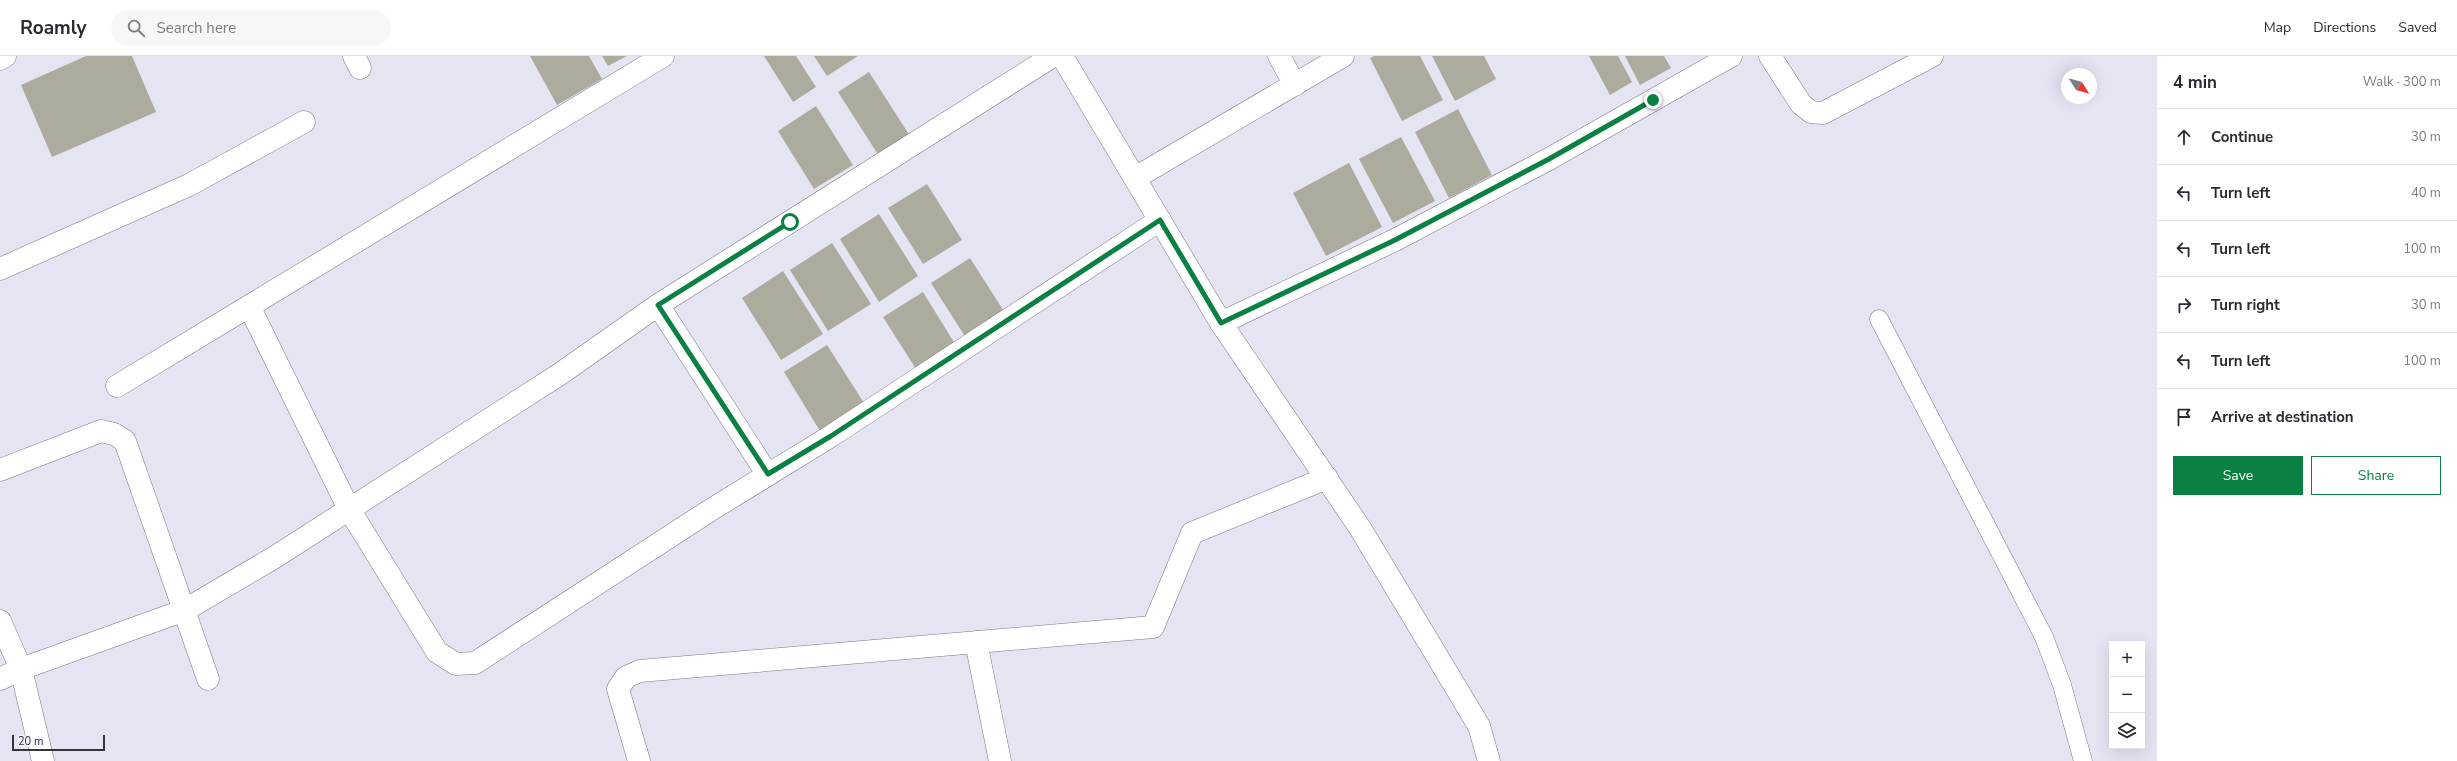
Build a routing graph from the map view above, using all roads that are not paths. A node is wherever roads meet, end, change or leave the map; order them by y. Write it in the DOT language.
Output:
graph roads {
  1 [pos="5,56"];
  2 [pos="662,56"];
  3 [pos="1053,56"];
  4 [pos="1062,56"];
  5 [pos="1279,56"];
  6 [pos="1343,56"];
  7 [pos="1731,56"];
  8 [pos="1770,56"];
  9 [pos="1932,56"];
  10 [pos="0,59"];
  11 [pos="1295,84"];
  12 [pos="304,122"];
  13 [pos="1135,178"];
  14 [pos="1160,220"];
  15 [pos="0,269"];
  16 [pos="658,305"];
  17 [pos="249,306"];
  18 [pos="1879,319"];
  19 [pos="1221,323"];
  20 [pos="117,386"];
  21 [pos="0,470"];
  22 [pos="768,474"];
  23 [pos="1327,478"];
  24 [pos="349,509"];
  25 [pos="185,610"];
  26 [pos="0,621"];
  27 [pos="976,642"];
  28 [pos="21,668"];
  29 [pos="0,679"];
  30 [pos="208,679"];
  31 [pos="43,761"];
  32 [pos="639,761"];
  33 [pos="1000,761"];
  34 [pos="1489,761"];
  35 [pos="2084,761"];
  1 -- 10 [label="street"];
  2 -- 17 [label="street"];
  3 -- 16 [label="street"];
  4 -- 13 [label="street"];
  5 -- 11 [label="street"];
  6 -- 11 [label="street"];
  7 -- 19 [label="street"];
  8 -- 9 [label="street"];
  11 -- 13 [label="street"];
  12 -- 15 [label="street"];
  13 -- 14 [label="street"];
  14 -- 19 [label="street"];
  14 -- 22 [label="street"];
  16 -- 22 [label="street"];
  16 -- 24 [label="street"];
  17 -- 20 [label="street"];
  17 -- 24 [label="street"];
  18 -- 35 [label="lane"];
  19 -- 23 [label="street"];
  21 -- 25 [label="street"];
  22 -- 24 [label="street"];
  23 -- 27 [label="street"];
  23 -- 34 [label="street"];
  24 -- 25 [label="street"];
  25 -- 28 [label="street"];
  25 -- 30 [label="street"];
  26 -- 28 [label="street"];
  27 -- 32 [label="street"];
  27 -- 33 [label="street"];
  28 -- 29 [label="street"];
  28 -- 31 [label="street"];
}
